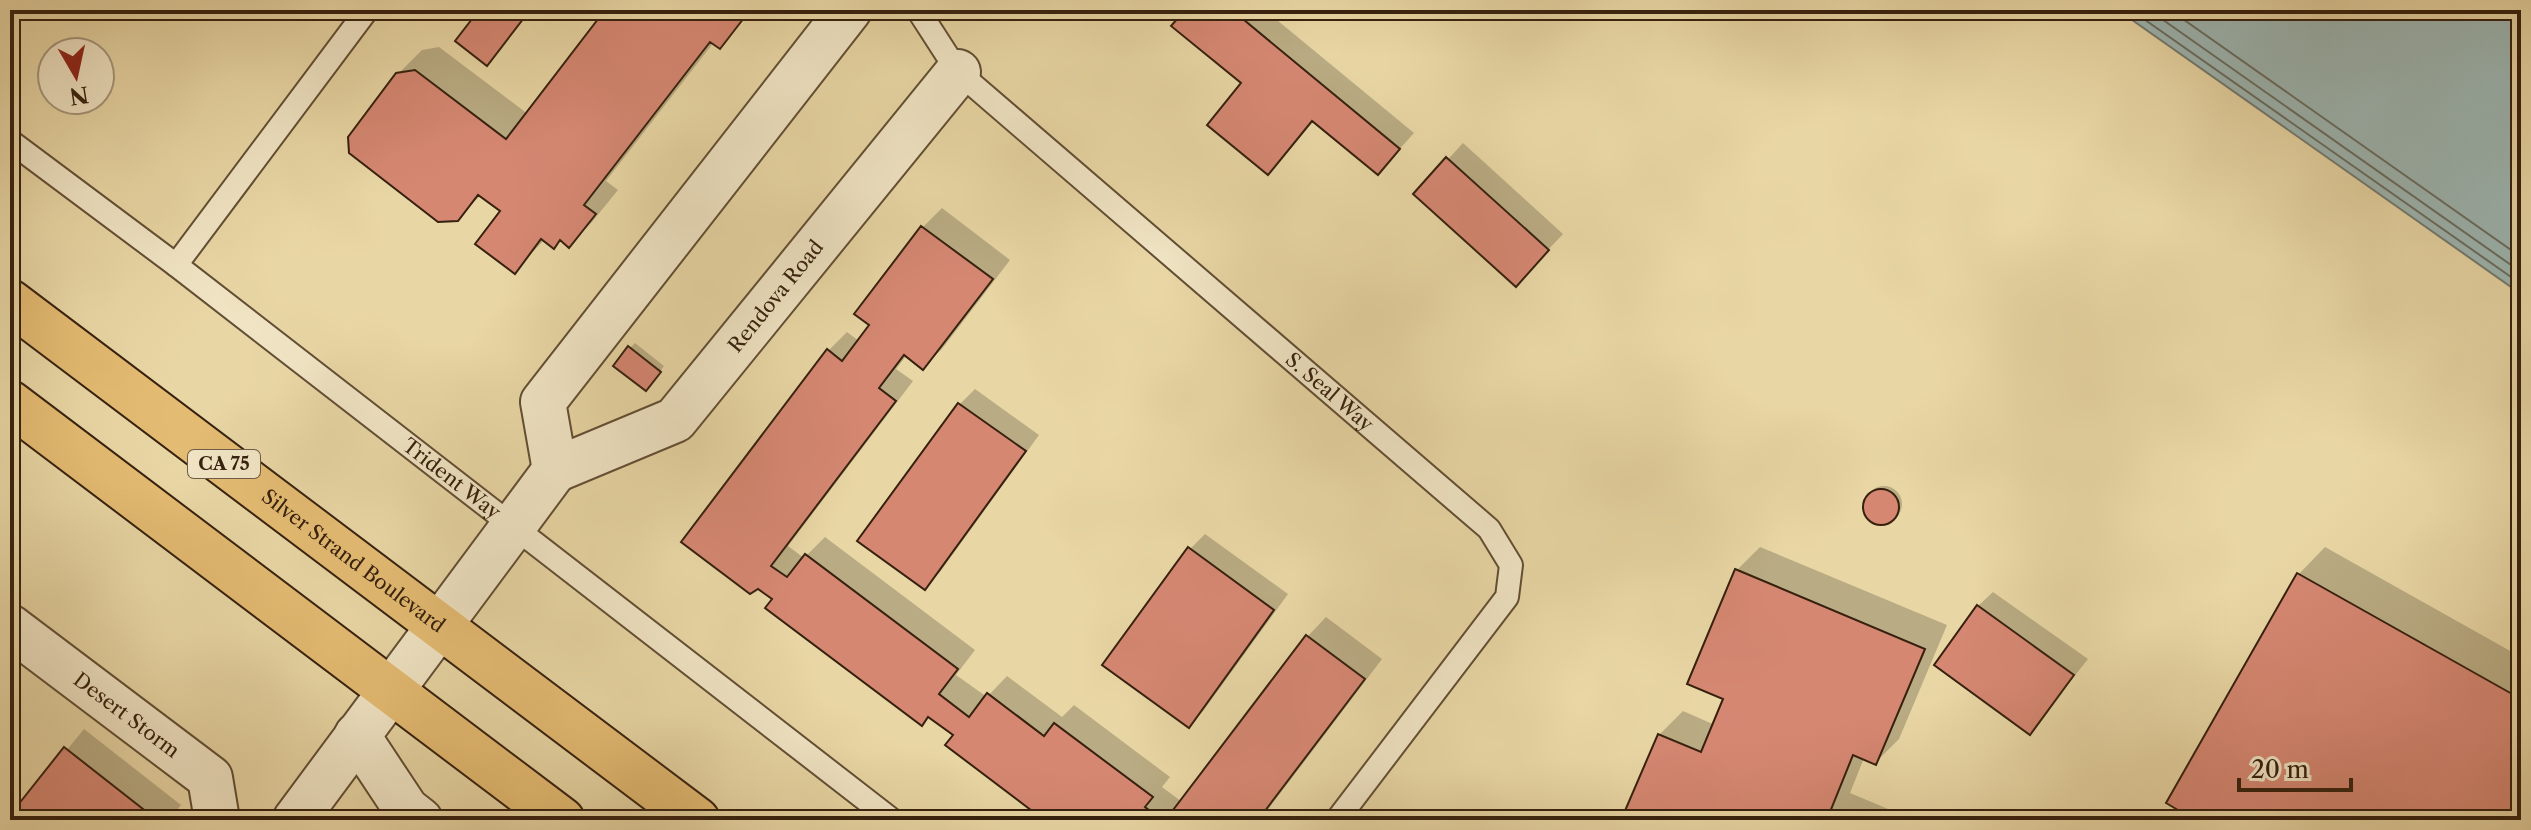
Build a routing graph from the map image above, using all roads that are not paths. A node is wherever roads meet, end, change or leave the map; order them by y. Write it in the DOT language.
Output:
graph roads {
  1 [pos="367,10"];
  2 [pos="849,10"];
  3 [pos="918,10"];
  4 [pos="958,72"];
  5 [pos="10,141"];
  6 [pos="176,265"];
  7 [pos="10,302"];
  8 [pos="10,403"];
  9 [pos="555,470"];
  10 [pos="511,526"];
  11 [pos="438,626"];
  12 [pos="10,627"];
  13 [pos="390,691"];
  14 [pos="357,735"];
  15 [pos="217,820"];
  16 [pos="295,820"];
  17 [pos="420,820"];
  18 [pos="562,820"];
  19 [pos="697,820"];
  20 [pos="892,820"];
  21 [pos="1337,820"];
  1 -- 6 [label="lane"];
  2 -- 9 [label="street"];
  3 -- 4 [label="lane, S. Seal Way"];
  4 -- 9 [label="street, Rendova Road"];
  4 -- 21 [label="lane, S. Seal Way"];
  5 -- 6 [label="lane, Trident Way"];
  6 -- 10 [label="lane, Trident Way"];
  7 -- 11 [label="highway, Silver Strand Boulevard / CA 75"];
  8 -- 13 [label="highway"];
  9 -- 10 [label="street, Rendova Road"];
  10 -- 11 [label="street, Rendova Road"];
  10 -- 20 [label="lane, Trident Way"];
  11 -- 13 [label="street, Rendova Road"];
  11 -- 19 [label="highway, Silver Strand Boulevard / CA 75"];
  12 -- 15 [label="street, Desert Storm"];
  13 -- 14 [label="street, Rendova Road"];
  13 -- 18 [label="highway"];
  14 -- 16 [label="street, Rendova Road"];
  14 -- 17 [label="street"];
}
